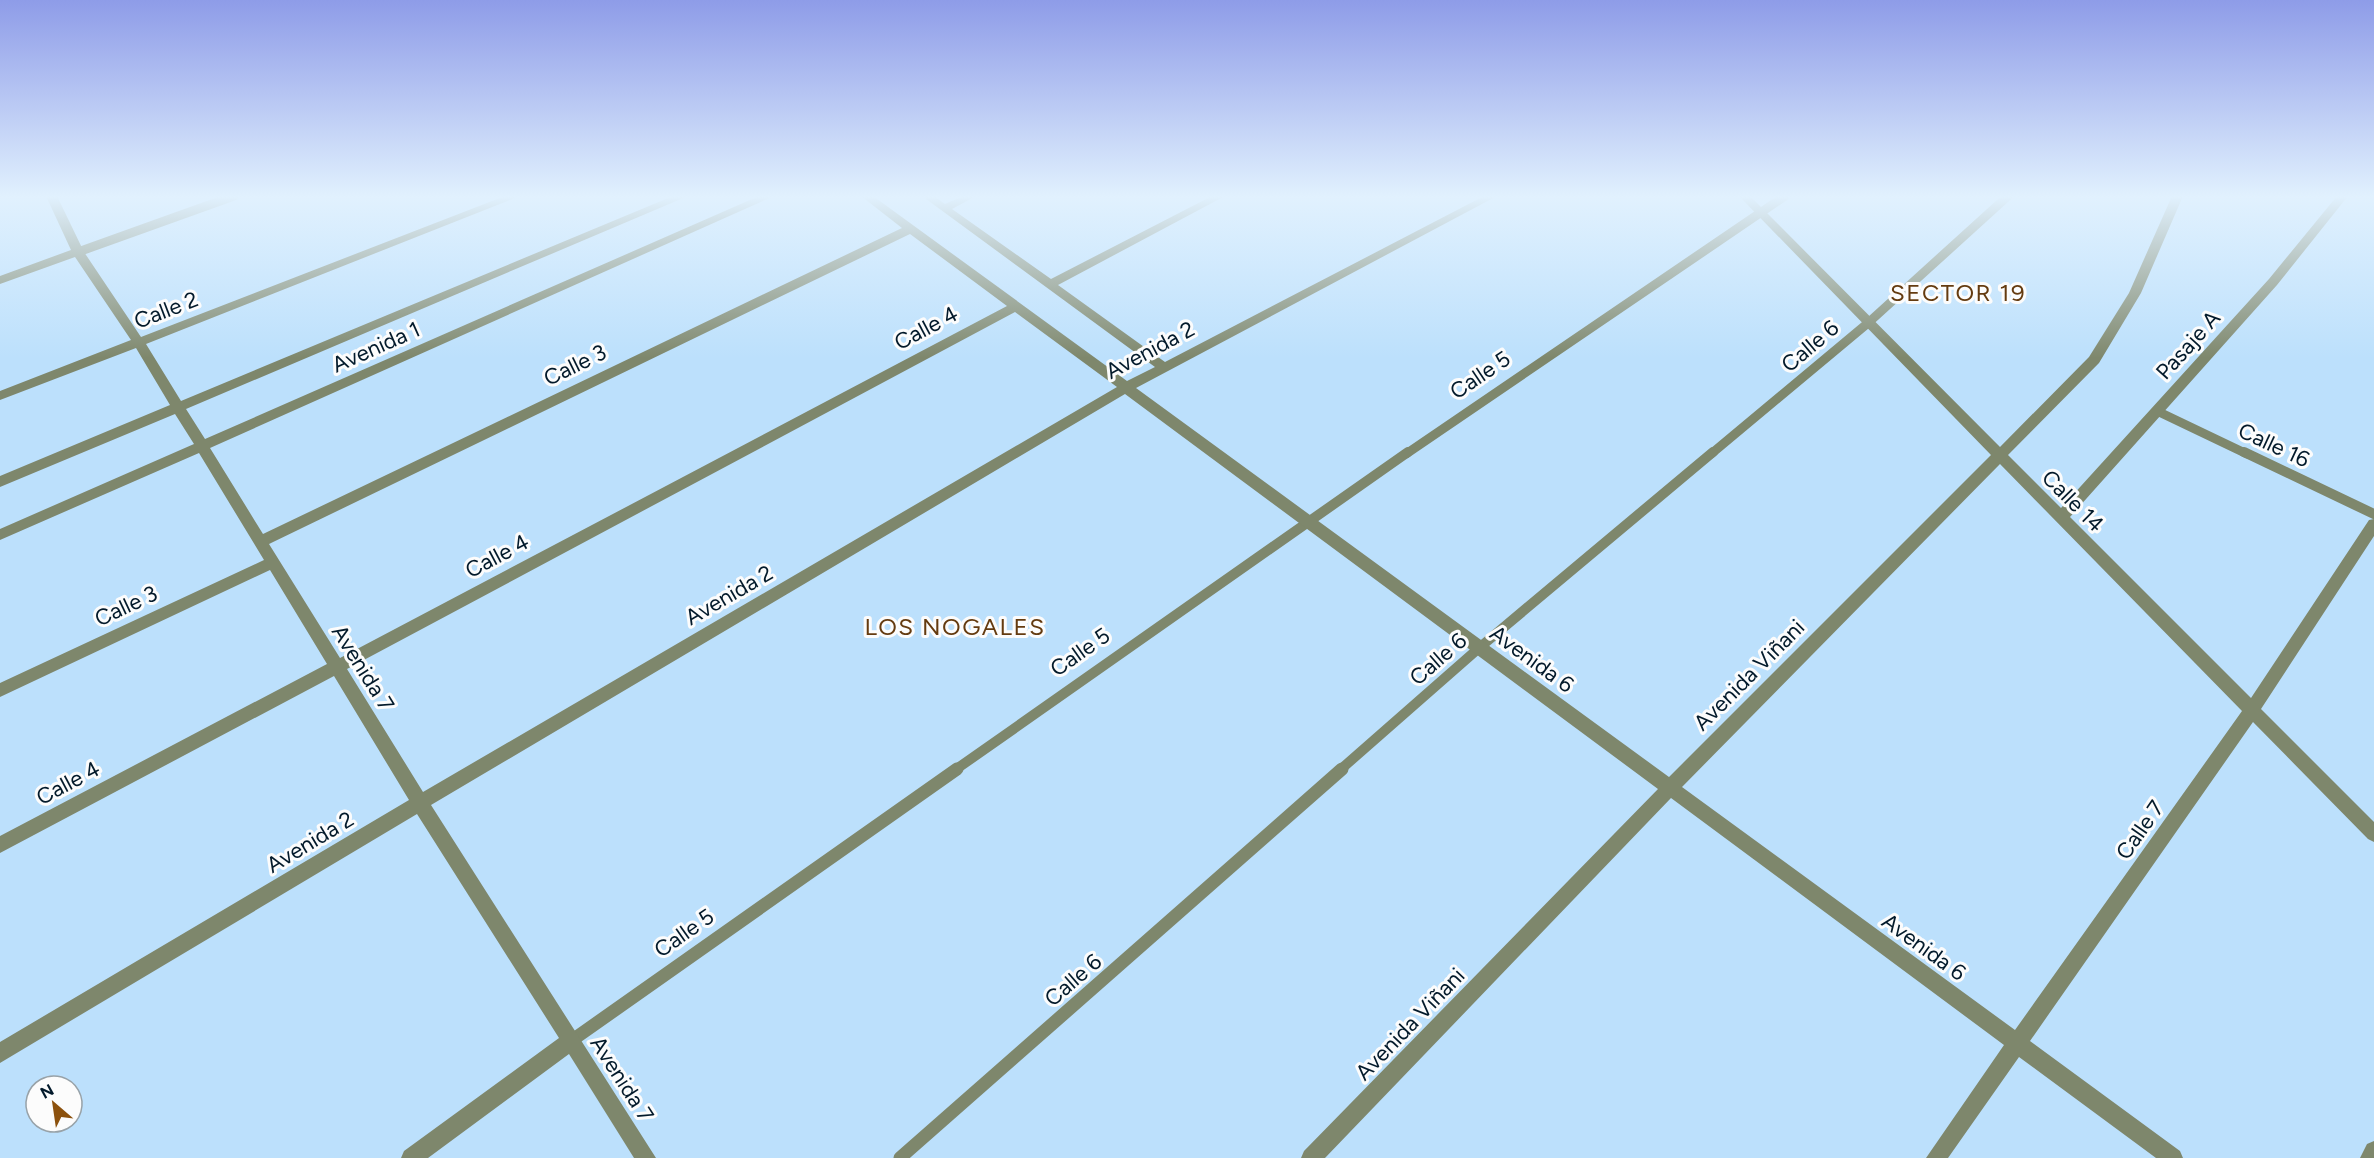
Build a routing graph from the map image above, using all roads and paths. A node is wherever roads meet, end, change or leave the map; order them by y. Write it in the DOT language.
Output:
graph roads {
  1 [pos="83,250"];
  2 [pos="376,250"];
  3 [pos="553,250"];
  4 [pos="647,250"];
  5 [pos="866,250"];
  6 [pos="938,250"];
  7 [pos="1004,250"];
  8 [pos="1116,250"];
  9 [pos="1389,250"];
  10 [pos="1706,250"];
  11 [pos="1797,250"];
  12 [pos="1948,250"];
  13 [pos="2154,250"];
  14 [pos="2299,250"];
  15 [pos="78,252"];
  16 [pos="0,280"];
  17 [pos="1051,284"];
  18 [pos="1015,307"];
  19 [pos="1868,322"];
  20 [pos="139,343"];
  21 [pos="1164,368"];
  22 [pos="1125,388"];
  23 [pos="0,396"];
  24 [pos="177,408"];
  25 [pos="2157,411"];
  26 [pos="202,448"];
  27 [pos="1998,455"];
  28 [pos="0,482"];
  29 [pos="2374,514"];
  30 [pos="2060,518"];
  31 [pos="1307,521"];
  32 [pos="2374,524"];
  33 [pos="0,536"];
  34 [pos="260,542"];
  35 [pos="272,562"];
  36 [pos="1479,648"];
  37 [pos="336,666"];
  38 [pos="0,690"];
  39 [pos="2252,711"];
  40 [pos="1670,788"];
  41 [pos="420,803"];
  42 [pos="2374,834"];
  43 [pos="0,845"];
  44 [pos="572,1041"];
  45 [pos="2017,1044"];
  46 [pos="0,1053"];
  47 [pos="2374,1151"];
  48 [pos="411,1158"];
  49 [pos="646,1158"];
  50 [pos="900,1158"];
  51 [pos="1311,1158"];
  52 [pos="1936,1158"];
  53 [pos="2173,1158"];
  54 [pos="2370,1158"];
  1 -- 15 [label="lane"];
  2 -- 20 [label="street, Calle 2"];
  3 -- 24 [label="street, Avenida 1"];
  4 -- 26 [label="street, Avenida 1"];
  5 -- 34 [label="street, Calle 3"];
  6 -- 18 [label="street, Avenida 6"];
  7 -- 17 [label="street"];
  8 -- 17 [label="street"];
  9 -- 21 [label="street, Avenida 2"];
  10 -- 31 [label="lane, Calle 5"];
  11 -- 19 [label="street, Calle 14"];
  12 -- 19 [label="lane, Calle 6"];
  13 -- 27 [label="street, Avenida Viñani"];
  14 -- 25 [label="street, Pasaje A"];
  15 -- 16 [label="street"];
  15 -- 20 [label="street, Avenida 7"];
  17 -- 21 [label="street"];
  18 -- 22 [label="street, Avenida 6"];
  18 -- 37 [label="street, Calle 4"];
  19 -- 27 [label="street, Calle 14"];
  19 -- 36 [label="lane, Calle 6"];
  20 -- 23 [label="street, Calle 2"];
  20 -- 24 [label="street, Avenida 7"];
  21 -- 22 [label="street, Avenida 2"];
  22 -- 31 [label="street, Avenida 6"];
  22 -- 41 [label="street, Avenida 2"];
  24 -- 26 [label="street, Avenida 7"];
  24 -- 28 [label="street, Avenida 1"];
  25 -- 29 [label="lane, Calle 16"];
  25 -- 30 [label="street, Pasaje A"];
  26 -- 33 [label="street, Avenida 1"];
  26 -- 34 [label="street, Avenida 7"];
  27 -- 30 [label="street, Calle 14"];
  27 -- 40 [label="street, Avenida Viñani"];
  30 -- 39 [label="street, Calle 14"];
  31 -- 36 [label="street, Avenida 6"];
  31 -- 44 [label="lane, Calle 5"];
  32 -- 39 [label="street, Calle 7"];
  34 -- 35 [label="street, Avenida 7"];
  35 -- 37 [label="street, Avenida 7"];
  35 -- 38 [label="street, Calle 3"];
  36 -- 40 [label="street, Avenida 6"];
  36 -- 50 [label="lane, Calle 6"];
  37 -- 41 [label="street, Avenida 7"];
  37 -- 43 [label="street, Calle 4"];
  39 -- 42 [label="street, Calle 14"];
  39 -- 45 [label="street, Calle 7"];
  40 -- 45 [label="street, Avenida 6"];
  40 -- 51 [label="street, Avenida Viñani"];
  41 -- 44 [label="street, Avenida 7"];
  41 -- 46 [label="street, Avenida 2"];
  44 -- 48 [label="street, Calle 5"];
  44 -- 49 [label="street, Avenida 7"];
  45 -- 52 [label="street, Calle 7"];
  45 -- 53 [label="street, Avenida 6"];
  47 -- 54 [label="street"];
}
